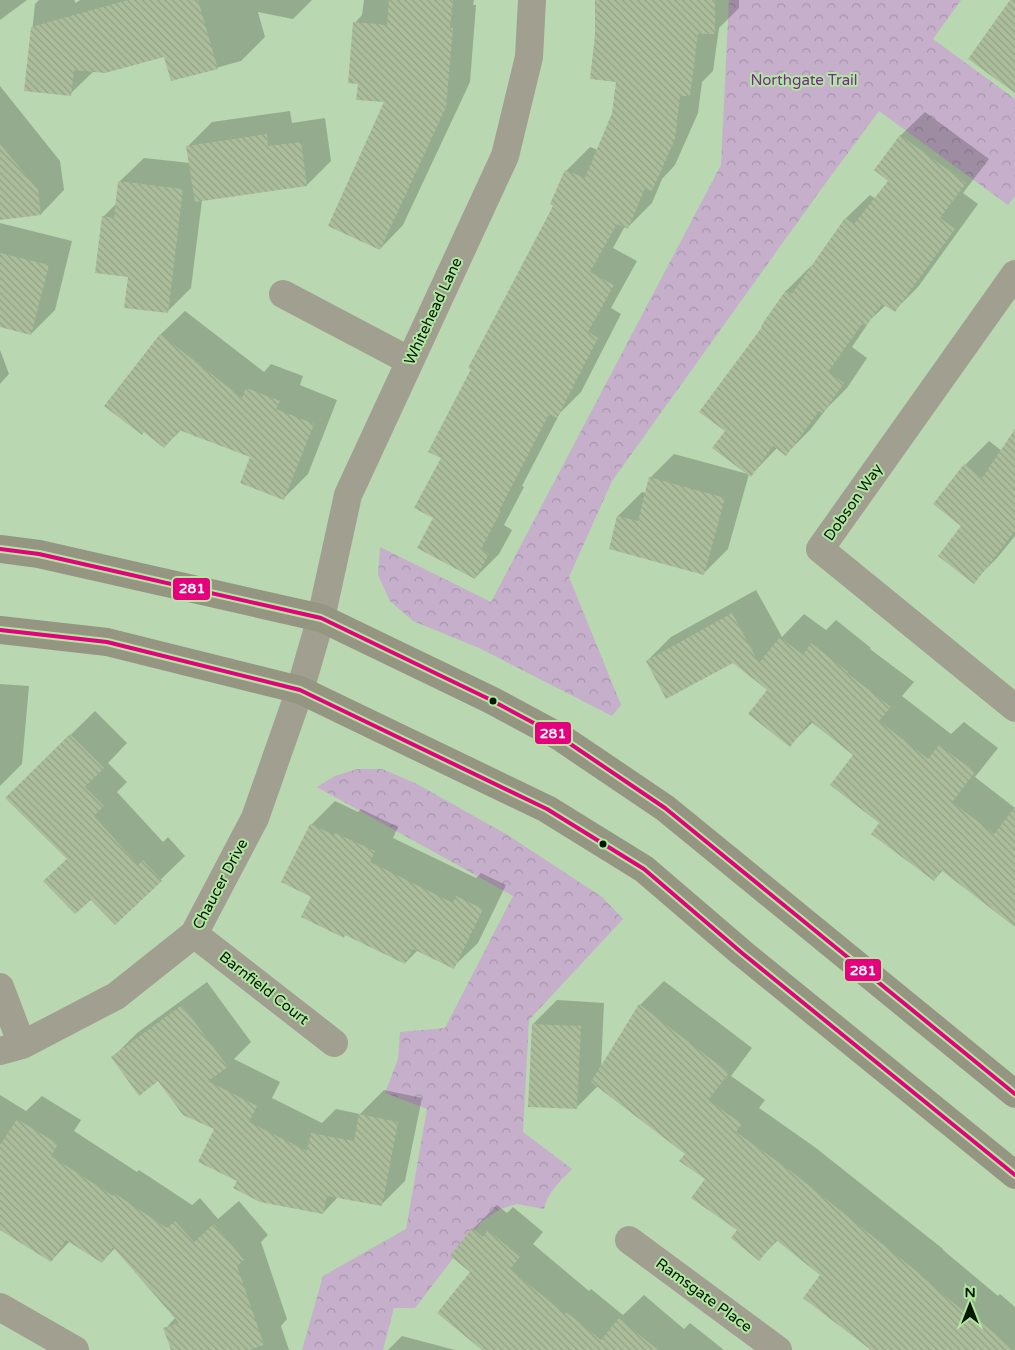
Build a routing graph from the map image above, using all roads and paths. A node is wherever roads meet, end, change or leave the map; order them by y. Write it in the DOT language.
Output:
graph roads {
  1 [pos="532,0"];
  2 [pos="1015,274"];
  3 [pos="283,294"];
  4 [pos="410,361"];
  5 [pos="0,549"];
  6 [pos="321,618"];
  7 [pos="0,630"];
  8 [pos="300,690"];
  9 [pos="1015,708"];
  10 [pos="194,934"];
  11 [pos="0,987"];
  12 [pos="334,1043"];
  13 [pos="11,1048"];
  14 [pos="1015,1094"];
  15 [pos="1015,1175"];
  16 [pos="629,1240"];
  17 [pos="0,1306"];
  18 [pos="75,1350"];
  19 [pos="778,1350"];
  1 -- 4 [label="street, Whitehead Lane"];
  2 -- 9 [label="street, Dobson Way"];
  3 -- 4 [label="street"];
  4 -- 6 [label="street, Whitehead Lane"];
  5 -- 6 [label="main road"];
  6 -- 8 [label="street, Chaucer Drive"];
  6 -- 14 [label="main road"];
  7 -- 8 [label="main road"];
  8 -- 10 [label="street, Chaucer Drive"];
  8 -- 15 [label="main road"];
  10 -- 12 [label="street, Barnfield Court"];
  10 -- 13 [label="street, Chaucer Drive"];
  11 -- 13 [label="street"];
  16 -- 19 [label="street, Ramsgate Place"];
  17 -- 18 [label="street"];
}
